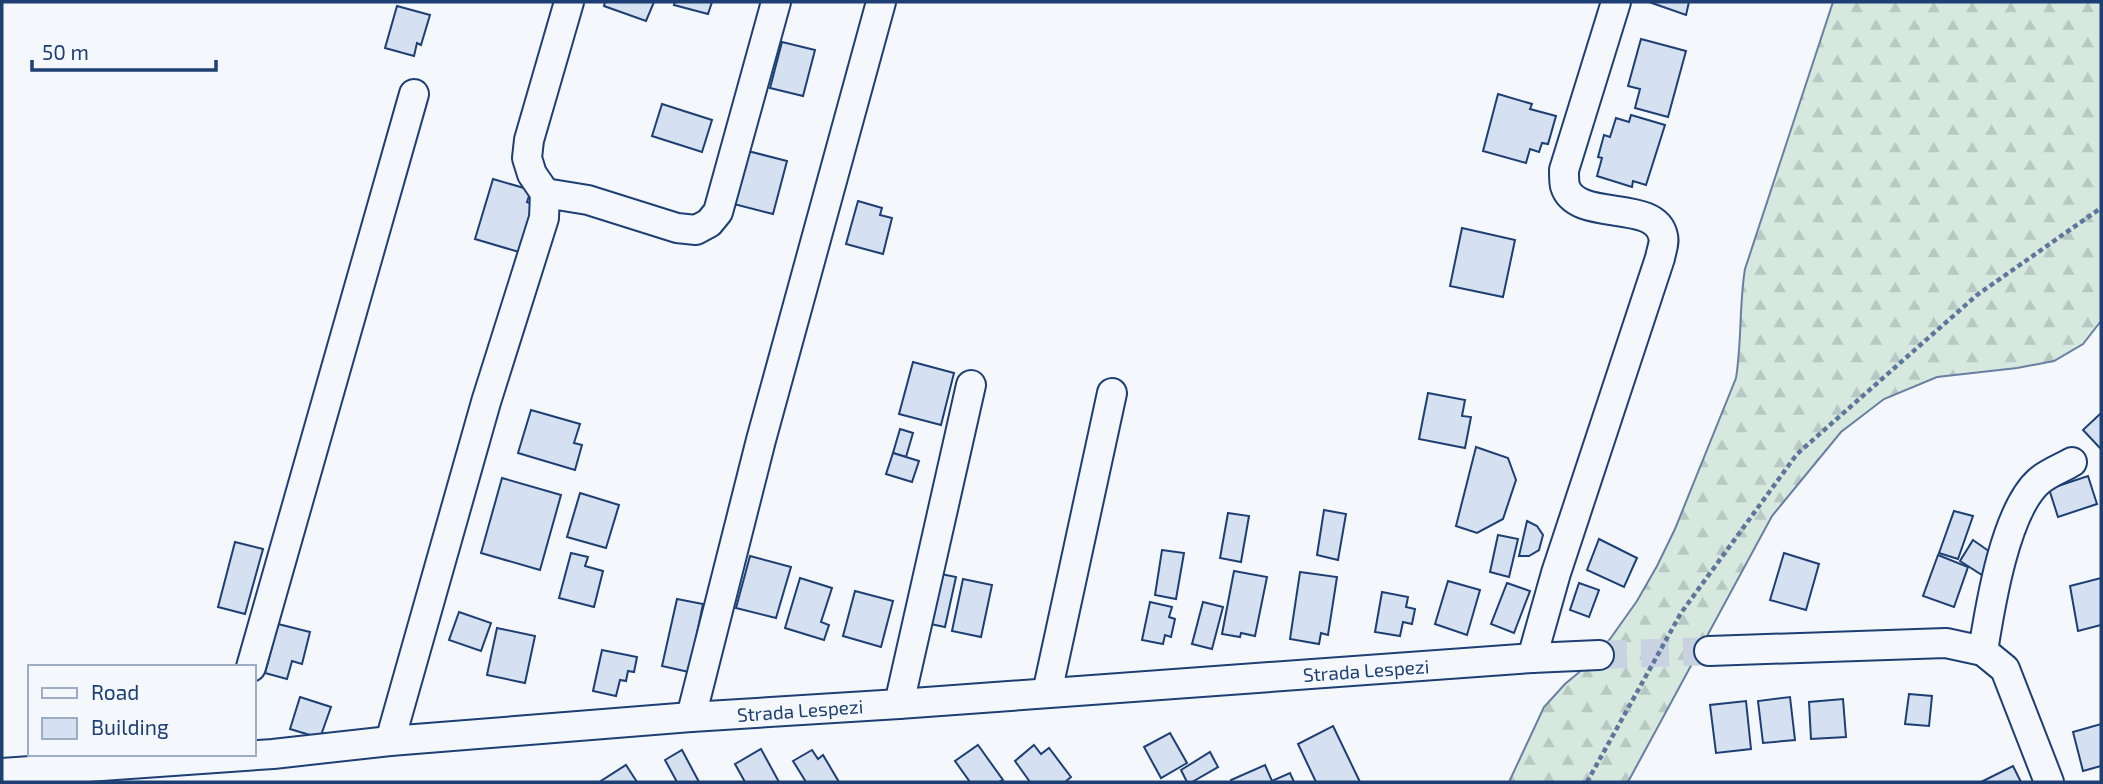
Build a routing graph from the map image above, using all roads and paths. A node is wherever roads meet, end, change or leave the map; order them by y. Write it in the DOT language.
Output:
graph roads {
  1 [pos="569,2"];
  2 [pos="776,2"];
  3 [pos="881,2"];
  4 [pos="1616,2"];
  5 [pos="414,94"];
  6 [pos="545,193"];
  7 [pos="2101,208"];
  8 [pos="971,385"];
  9 [pos="1112,393"];
  10 [pos="2072,462"];
  11 [pos="1709,651"];
  12 [pos="1983,651"];
  13 [pos="1599,655"];
  14 [pos="1532,657"];
  15 [pos="252,665"];
  16 [pos="1047,693"];
  17 [pos="899,704"];
  18 [pos="691,717"];
  19 [pos="390,741"];
  20 [pos="256,754"];
  21 [pos="214,756"];
  22 [pos="2,773"];
  23 [pos="1587,782"];
  24 [pos="2049,782"];
  1 -- 6 [label="street"];
  2 -- 6 [label="street"];
  3 -- 18 [label="street"];
  4 -- 14 [label="street"];
  5 -- 15 [label="street"];
  6 -- 19 [label="street"];
  7 -- 23 [label="path"];
  8 -- 17 [label="street"];
  9 -- 16 [label="street"];
  10 -- 12 [label="street"];
  11 -- 12 [label="street"];
  12 -- 24 [label="street"];
  13 -- 14 [label="street, Strada Lespezi"];
  14 -- 16 [label="street, Strada Lespezi"];
  16 -- 17 [label="street, Strada Lespezi"];
  17 -- 18 [label="street, Strada Lespezi"];
  18 -- 19 [label="street, Strada Lespezi"];
  19 -- 20 [label="street, Strada Lespezi"];
  21 -- 22 [label="street, Strada Lespezi"];
}
